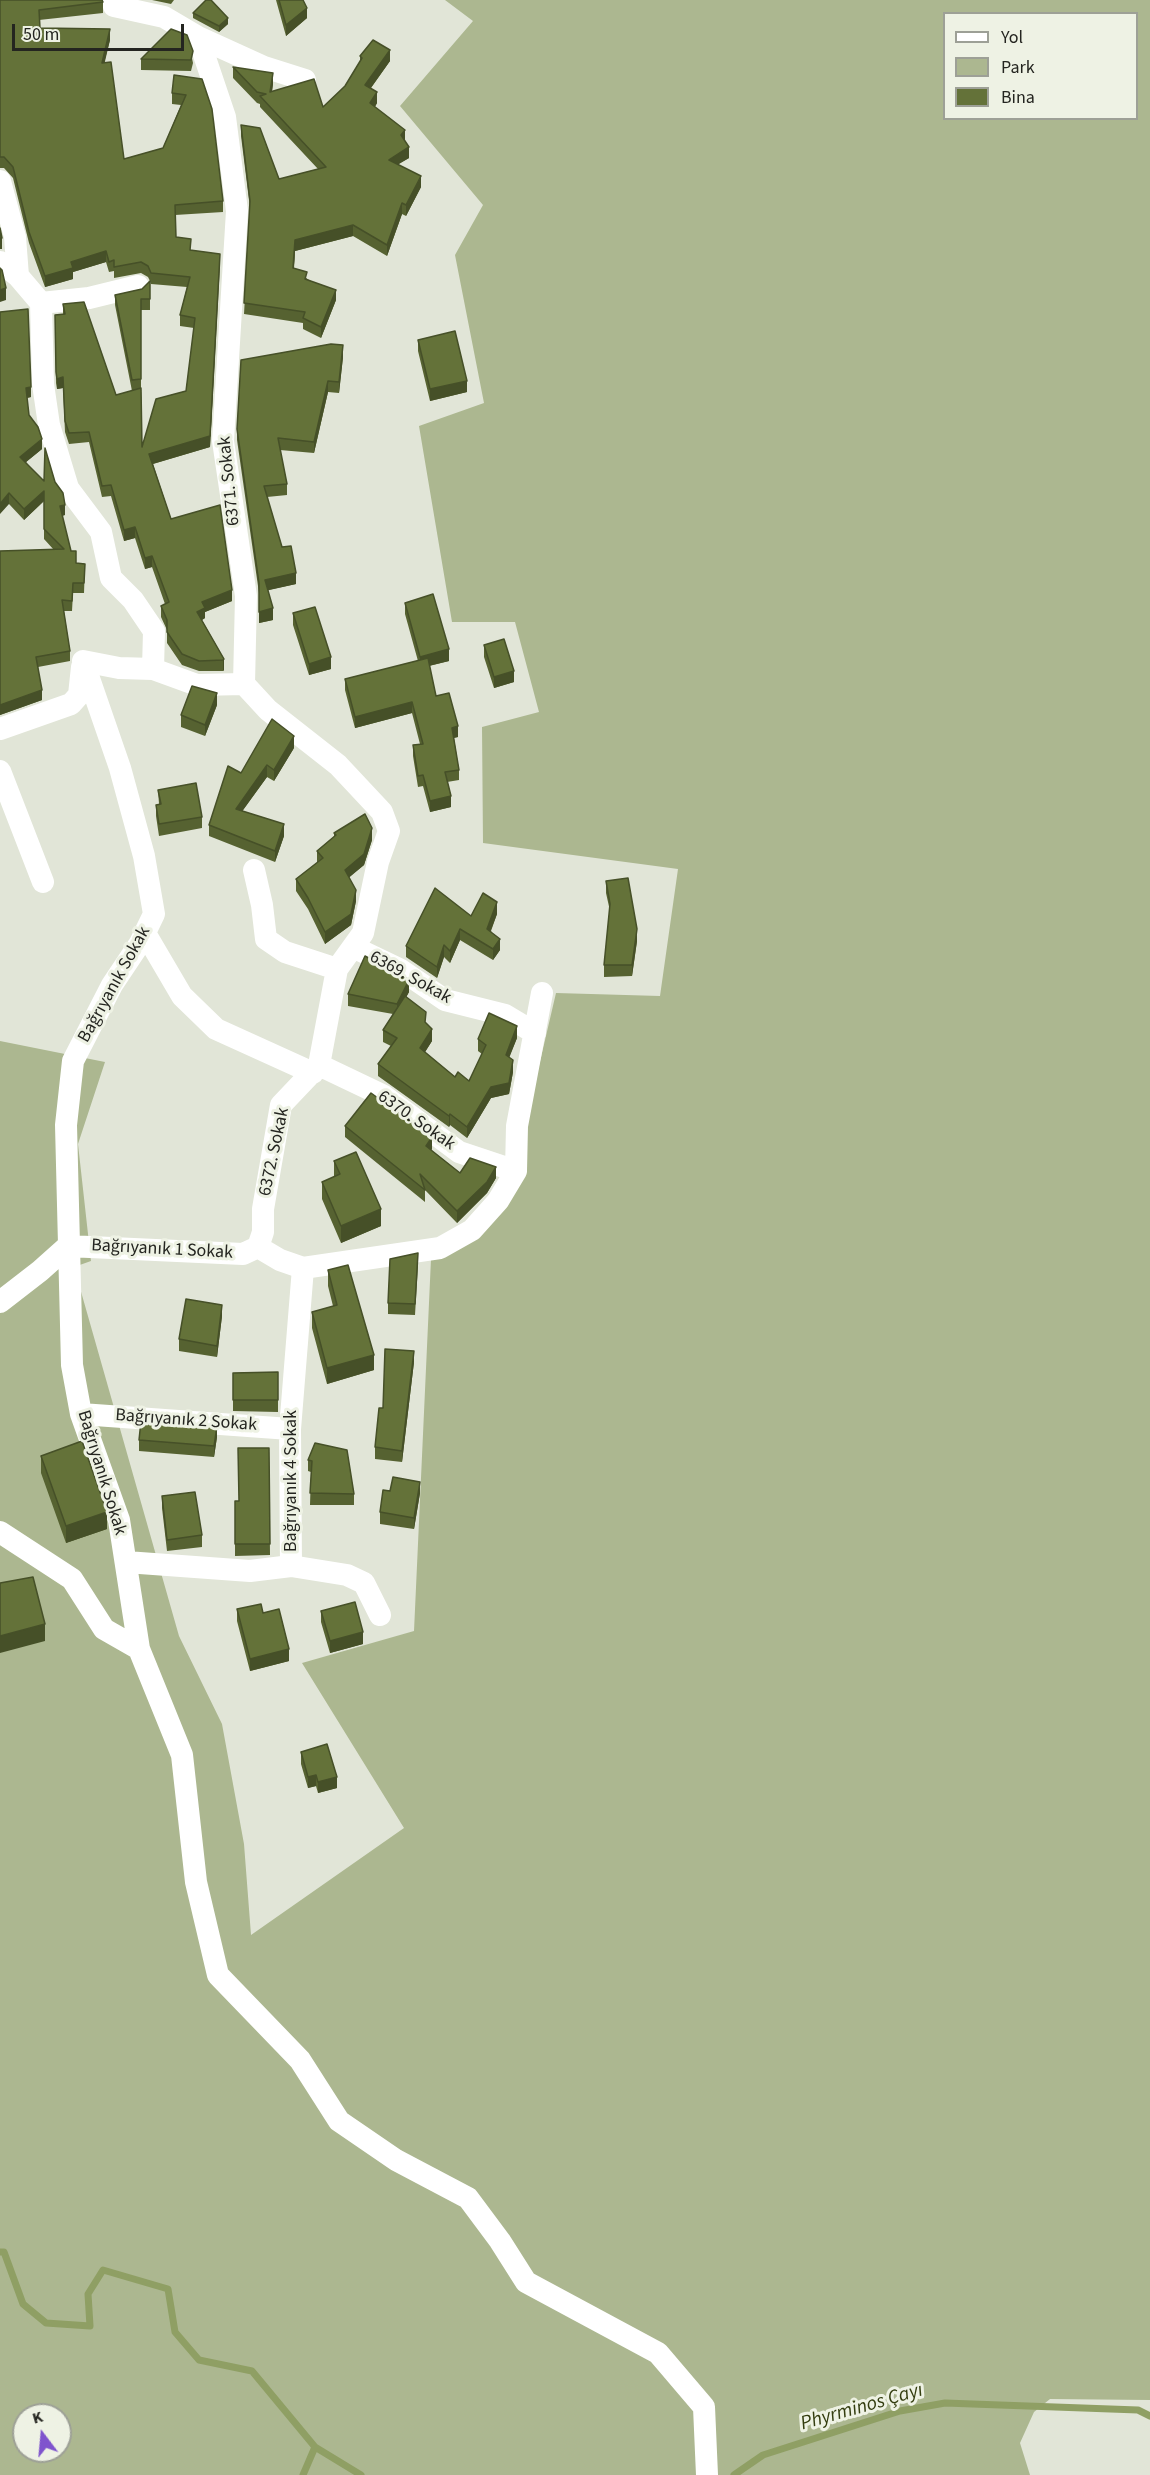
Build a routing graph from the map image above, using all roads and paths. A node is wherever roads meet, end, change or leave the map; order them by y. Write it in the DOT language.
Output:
graph roads {
  1 [pos="112,0"];
  2 [pos="198,37"];
  3 [pos="305,80"];
  4 [pos="0,182"];
  5 [pos="9,269"];
  6 [pos="138,286"];
  7 [pos="41,303"];
  8 [pos="83,661"];
  9 [pos="153,669"];
  10 [pos="244,684"];
  11 [pos="0,729"];
  12 [pos="0,771"];
  13 [pos="254,870"];
  14 [pos="43,882"];
  15 [pos="145,933"];
  16 [pos="353,947"];
  17 [pos="337,969"];
  18 [pos="542,993"];
  19 [pos="535,1033"];
  20 [pos="316,1069"];
  21 [pos="516,1171"];
  22 [pos="68,1246"];
  23 [pos="258,1246"];
  24 [pos="303,1268"];
  25 [pos="0,1302"];
  26 [pos="81,1414"];
  27 [pos="290,1429"];
  28 [pos="0,1532"];
  29 [pos="126,1562"];
  30 [pos="291,1566"];
  31 [pos="380,1615"];
  32 [pos="139,1649"];
  33 [pos="707,2475"];
  1 -- 2 [label="street"];
  2 -- 3 [label="street"];
  2 -- 10 [label="street, 6371. Sokak"];
  4 -- 5 [label="street"];
  5 -- 7 [label="street"];
  6 -- 7 [label="street"];
  7 -- 9 [label="street"];
  8 -- 9 [label="street"];
  8 -- 11 [label="street"];
  8 -- 15 [label="street, Bağrıyanık Sokak"];
  9 -- 10 [label="street"];
  10 -- 16 [label="street"];
  12 -- 14 [label="street"];
  13 -- 17 [label="street"];
  15 -- 20 [label="street, 6370. Sokak"];
  15 -- 22 [label="street, Bağrıyanık Sokak"];
  16 -- 17 [label="street"];
  16 -- 19 [label="street, 6369. Sokak"];
  17 -- 20 [label="street"];
  18 -- 19 [label="street, Bağrıyanık 1 Sokak"];
  19 -- 21 [label="street, Bağrıyanık 1 Sokak"];
  20 -- 21 [label="street, 6370. Sokak"];
  20 -- 23 [label="street, 6372. Sokak"];
  21 -- 24 [label="street, Bağrıyanık 1 Sokak"];
  22 -- 23 [label="street, Bağrıyanık 1 Sokak"];
  22 -- 25 [label="street, Bağrıyanık 1 Sokak"];
  22 -- 26 [label="street, Bağrıyanık Sokak"];
  23 -- 24 [label="street, Bağrıyanık 1 Sokak"];
  24 -- 27 [label="street, Bağrıyanık 4 Sokak"];
  26 -- 27 [label="street, Bağrıyanık 2 Sokak"];
  26 -- 29 [label="street, Bağrıyanık Sokak"];
  27 -- 30 [label="street, Bağrıyanık 4 Sokak"];
  28 -- 32 [label="street"];
  29 -- 30 [label="street, Bağrıyanık 4 Sokak"];
  29 -- 32 [label="street, Bağrıyanık Sokak"];
  30 -- 31 [label="street"];
  32 -- 33 [label="street, Bağrıyanık Sokak"];
}
